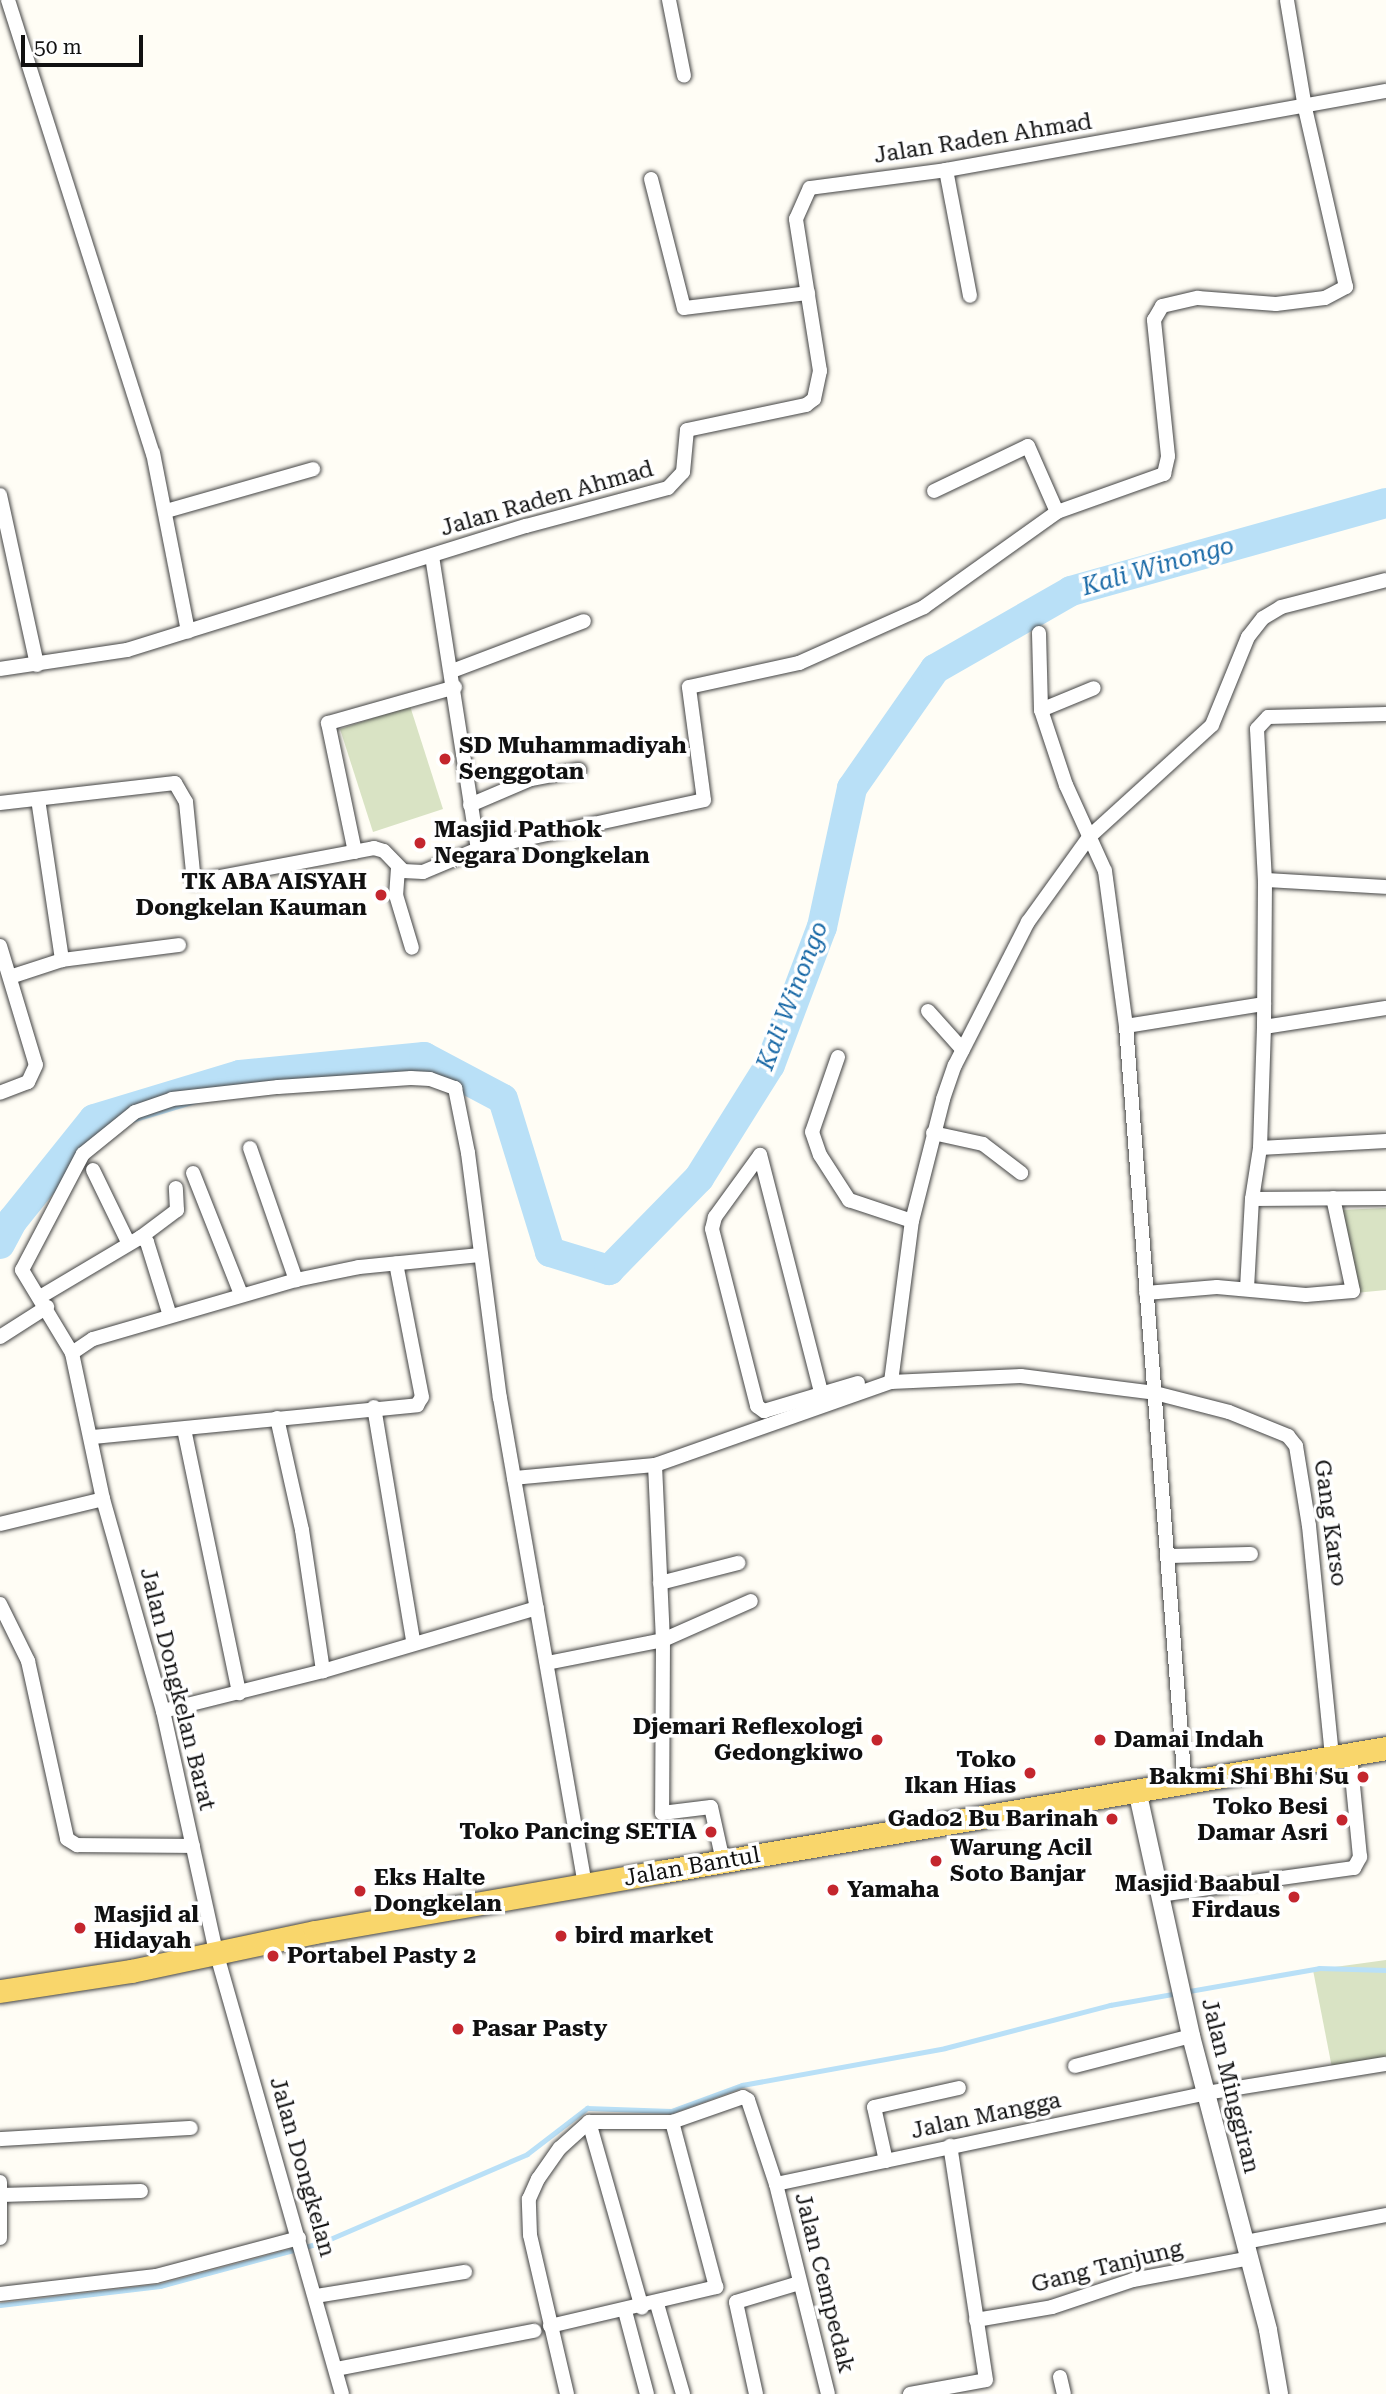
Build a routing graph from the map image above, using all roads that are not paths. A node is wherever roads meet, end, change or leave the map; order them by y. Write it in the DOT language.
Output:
graph roads {
  1 [pos="9,0"];
  2 [pos="669,0"];
  3 [pos="1287,0"];
  4 [pos="684,76"];
  5 [pos="1386,91"];
  6 [pos="1305,108"];
  7 [pos="946,170"];
  8 [pos="651,179"];
  9 [pos="808,293"];
  10 [pos="970,296"];
  11 [pos="313,469"];
  12 [pos="934,491"];
  13 [pos="0,495"];
  14 [pos="166,512"];
  15 [pos="1058,512"];
  16 [pos="432,555"];
  17 [pos="1386,580"];
  18 [pos="584,621"];
  19 [pos="188,632"];
  20 [pos="1039,633"];
  21 [pos="37,665"];
  22 [pos="0,669"];
  23 [pos="452,671"];
  24 [pos="455,687"];
  25 [pos="1094,688"];
  26 [pos="1041,710"];
  27 [pos="1386,714"];
  28 [pos="579,770"];
  29 [pos="38,799"];
  30 [pos="0,803"];
  31 [pos="470,805"];
  32 [pos="1093,843"];
  33 [pos="478,849"];
  34 [pos="355,852"];
  35 [pos="398,868"];
  36 [pos="1265,880"];
  37 [pos="1386,887"];
  38 [pos="178,945"];
  39 [pos="0,946"];
  40 [pos="412,948"];
  41 [pos="62,960"];
  42 [pos="13,976"];
  43 [pos="1264,1004"];
  44 [pos="1386,1008"];
  45 [pos="928,1010"];
  46 [pos="1126,1026"];
  47 [pos="1264,1027"];
  48 [pos="963,1050"];
  49 [pos="838,1057"];
  50 [pos="0,1093"];
  51 [pos="933,1133"];
  52 [pos="1386,1141"];
  53 [pos="250,1148"];
  54 [pos="1260,1149"];
  55 [pos="93,1170"];
  56 [pos="193,1172"];
  57 [pos="1021,1173"];
  58 [pos="177,1188"];
  59 [pos="1333,1198"];
  60 [pos="1386,1198"];
  61 [pos="1252,1199"];
  62 [pos="912,1221"];
  63 [pos="134,1239"];
  64 [pos="480,1255"];
  65 [pos="396,1263"];
  66 [pos="296,1280"];
  67 [pos="1247,1288"];
  68 [pos="1146,1293"];
  69 [pos="240,1294"];
  70 [pos="43,1302"];
  71 [pos="170,1315"];
  72 [pos="0,1337"];
  73 [pos="72,1353"];
  74 [pos="891,1382"];
  75 [pos="865,1388"];
  76 [pos="821,1392"];
  77 [pos="1155,1393"];
  78 [pos="374,1407"];
  79 [pos="277,1418"];
  80 [pos="184,1429"];
  81 [pos="93,1437"];
  82 [pos="654,1465"];
  83 [pos="514,1478"];
  84 [pos="103,1499"];
  85 [pos="0,1524"];
  86 [pos="1251,1554"];
  87 [pos="1167,1556"];
  88 [pos="738,1563"];
  89 [pos="660,1583"];
  90 [pos="751,1601"];
  91 [pos="0,1604"];
  92 [pos="537,1608"];
  93 [pos="663,1640"];
  94 [pos="413,1641"];
  95 [pos="547,1663"];
  96 [pos="323,1671"];
  97 [pos="239,1693"];
  98 [pos="163,1711"];
  99 [pos="1386,1748"];
  100 [pos="1341,1757"];
  101 [pos="1185,1785"];
  102 [pos="1137,1790"];
  103 [pos="193,1846"];
  104 [pos="723,1861"];
  105 [pos="585,1887"];
  106 [pos="1159,1895"];
  107 [pos="216,1952"];
  108 [pos="0,1991"];
  109 [pos="1191,2036"];
  110 [pos="1386,2064"];
  111 [pos="1075,2066"];
  112 [pos="959,2088"];
  113 [pos="1206,2093"];
  114 [pos="589,2122"];
  115 [pos="672,2122"];
  116 [pos="191,2129"];
  117 [pos="0,2140"];
  118 [pos="950,2146"];
  119 [pos="886,2161"];
  120 [pos="776,2184"];
  121 [pos="1,2188"];
  122 [pos="141,2191"];
  123 [pos="1386,2215"];
  124 [pos="0,2238"];
  125 [pos="299,2238"];
  126 [pos="1247,2250"];
  127 [pos="465,2272"];
  128 [pos="799,2283"];
  129 [pos="0,2294"];
  130 [pos="316,2296"];
  131 [pos="657,2304"];
  132 [pos="642,2308"];
  133 [pos="625,2311"];
  134 [pos="976,2320"];
  135 [pos="550,2326"];
  136 [pos="534,2331"];
  137 [pos="336,2369"];
  138 [pos="1060,2377"];
  139 [pos="342,2394"];
  140 [pos="567,2394"];
  141 [pos="647,2394"];
  142 [pos="683,2394"];
  143 [pos="756,2394"];
  144 [pos="828,2394"];
  145 [pos="910,2394"];
  146 [pos="1064,2394"];
  147 [pos="1279,2394"];
  1 -- 14 [label="street"];
  2 -- 4 [label="street"];
  3 -- 6 [label="street"];
  5 -- 6 [label="street, Jalan Raden Ahmad"];
  6 -- 7 [label="street, Jalan Raden Ahmad"];
  6 -- 15 [label="street"];
  7 -- 9 [label="street, Jalan Raden Ahmad"];
  7 -- 10 [label="street"];
  8 -- 9 [label="street"];
  9 -- 16 [label="street, Jalan Raden Ahmad"];
  11 -- 14 [label="street"];
  12 -- 15 [label="street"];
  13 -- 21 [label="street"];
  14 -- 19 [label="street"];
  15 -- 33 [label="street"];
  16 -- 19 [label="street, Jalan Raden Ahmad"];
  16 -- 23 [label="street"];
  17 -- 32 [label="street"];
  18 -- 23 [label="street"];
  19 -- 21 [label="street, Jalan Raden Ahmad"];
  20 -- 26 [label="street"];
  21 -- 22 [label="street, Jalan Raden Ahmad"];
  23 -- 24 [label="street"];
  24 -- 31 [label="street"];
  24 -- 34 [label="street"];
  25 -- 26 [label="street"];
  26 -- 32 [label="street"];
  27 -- 36 [label="street"];
  28 -- 31 [label="street"];
  29 -- 30 [label="street"];
  29 -- 34 [label="street"];
  29 -- 41 [label="street"];
  31 -- 33 [label="street"];
  32 -- 46 [label="street"];
  32 -- 48 [label="street"];
  33 -- 35 [label="street"];
  34 -- 35 [label="street"];
  35 -- 40 [label="street"];
  36 -- 37 [label="street"];
  36 -- 43 [label="street"];
  38 -- 41 [label="street"];
  39 -- 42 [label="street"];
  41 -- 42 [label="street"];
  42 -- 50 [label="street"];
  43 -- 46 [label="street"];
  43 -- 47 [label="street"];
  44 -- 47 [label="street"];
  45 -- 48 [label="street"];
  46 -- 68 [label="street"];
  47 -- 54 [label="street"];
  48 -- 51 [label="street"];
  49 -- 62 [label="street"];
  51 -- 57 [label="street"];
  51 -- 62 [label="street"];
  52 -- 54 [label="street"];
  53 -- 66 [label="street"];
  54 -- 61 [label="street"];
  55 -- 63 [label="street"];
  56 -- 69 [label="street"];
  58 -- 63 [label="street"];
  59 -- 60 [label="street"];
  59 -- 61 [label="street"];
  59 -- 67 [label="street"];
  61 -- 67 [label="street"];
  62 -- 74 [label="street"];
  63 -- 70 [label="street"];
  63 -- 71 [label="street"];
  64 -- 65 [label="street"];
  64 -- 70 [label="street, Jalan Dongkelan Barat"];
  64 -- 83 [label="street"];
  65 -- 66 [label="street"];
  65 -- 78 [label="street"];
  66 -- 69 [label="street"];
  67 -- 68 [label="street"];
  68 -- 77 [label="street"];
  69 -- 71 [label="street"];
  70 -- 72 [label="street"];
  70 -- 73 [label="street, Jalan Dongkelan Barat"];
  71 -- 73 [label="street"];
  73 -- 81 [label="street, Jalan Dongkelan Barat"];
  74 -- 75 [label="street, Gang Karso"];
  74 -- 77 [label="street, Gang Karso"];
  75 -- 76 [label="street"];
  75 -- 82 [label="street"];
  76 -- 76 [label="street"];
  77 -- 87 [label="street"];
  77 -- 100 [label="street, Gang Karso"];
  78 -- 79 [label="street"];
  78 -- 94 [label="street"];
  79 -- 80 [label="street"];
  79 -- 96 [label="street"];
  80 -- 81 [label="street"];
  80 -- 97 [label="street"];
  81 -- 84 [label="street, Jalan Dongkelan Barat"];
  82 -- 83 [label="street"];
  82 -- 89 [label="street"];
  83 -- 92 [label="street"];
  84 -- 85 [label="street"];
  84 -- 98 [label="street, Jalan Dongkelan Barat"];
  86 -- 87 [label="street"];
  87 -- 101 [label="street"];
  88 -- 89 [label="street"];
  89 -- 93 [label="street"];
  90 -- 93 [label="street"];
  91 -- 103 [label="street"];
  92 -- 94 [label="street"];
  92 -- 95 [label="street"];
  93 -- 95 [label="street"];
  93 -- 104 [label="street"];
  94 -- 96 [label="street"];
  95 -- 105 [label="street"];
  96 -- 97 [label="street"];
  97 -- 98 [label="street"];
  98 -- 103 [label="street, Jalan Dongkelan Barat"];
  99 -- 100 [label="main road, Jalan Bantul"];
  100 -- 101 [label="main road, Jalan Bantul"];
  100 -- 106 [label="street, Gang Karso"];
  101 -- 102 [label="main road, Jalan Bantul"];
  102 -- 104 [label="main road, Jalan Bantul"];
  102 -- 106 [label="street, Jalan Minggiran"];
  103 -- 107 [label="street, Jalan Dongkelan Barat"];
  104 -- 105 [label="main road, Jalan Bantul"];
  105 -- 107 [label="main road, Jalan Bantul"];
  106 -- 109 [label="street, Jalan Minggiran"];
  107 -- 108 [label="main road, Jalan Bantul"];
  107 -- 125 [label="street, Jalan Dongkelan"];
  109 -- 111 [label="street"];
  109 -- 113 [label="street, Jalan Minggiran"];
  110 -- 113 [label="street, Jalan Mangga"];
  112 -- 119 [label="street"];
  113 -- 118 [label="street, Jalan Mangga"];
  113 -- 126 [label="street, Jalan Minggiran"];
  114 -- 115 [label="street"];
  114 -- 132 [label="street"];
  114 -- 135 [label="street"];
  115 -- 120 [label="street, Jalan Cempedak"];
  115 -- 131 [label="street"];
  116 -- 117 [label="street"];
  118 -- 119 [label="street, Jalan Mangga"];
  118 -- 134 [label="street"];
  119 -- 120 [label="street, Jalan Mangga"];
  120 -- 128 [label="street, Jalan Cempedak"];
  121 -- 122 [label="street"];
  121 -- 124 [label="street"];
  123 -- 126 [label="street, Gang Tanjung"];
  125 -- 129 [label="street"];
  125 -- 130 [label="street, Jalan Dongkelan"];
  126 -- 134 [label="street, Gang Tanjung"];
  126 -- 147 [label="street, Jalan Minggiran"];
  127 -- 130 [label="street"];
  128 -- 143 [label="street"];
  128 -- 144 [label="street, Jalan Cempedak"];
  130 -- 137 [label="street, Jalan Dongkelan"];
  131 -- 132 [label="street"];
  131 -- 142 [label="street"];
  132 -- 133 [label="street"];
  133 -- 135 [label="street"];
  133 -- 141 [label="street"];
  134 -- 145 [label="street"];
  135 -- 140 [label="street"];
  136 -- 137 [label="street"];
  137 -- 139 [label="street, Jalan Dongkelan"];
  138 -- 146 [label="street"];
}
